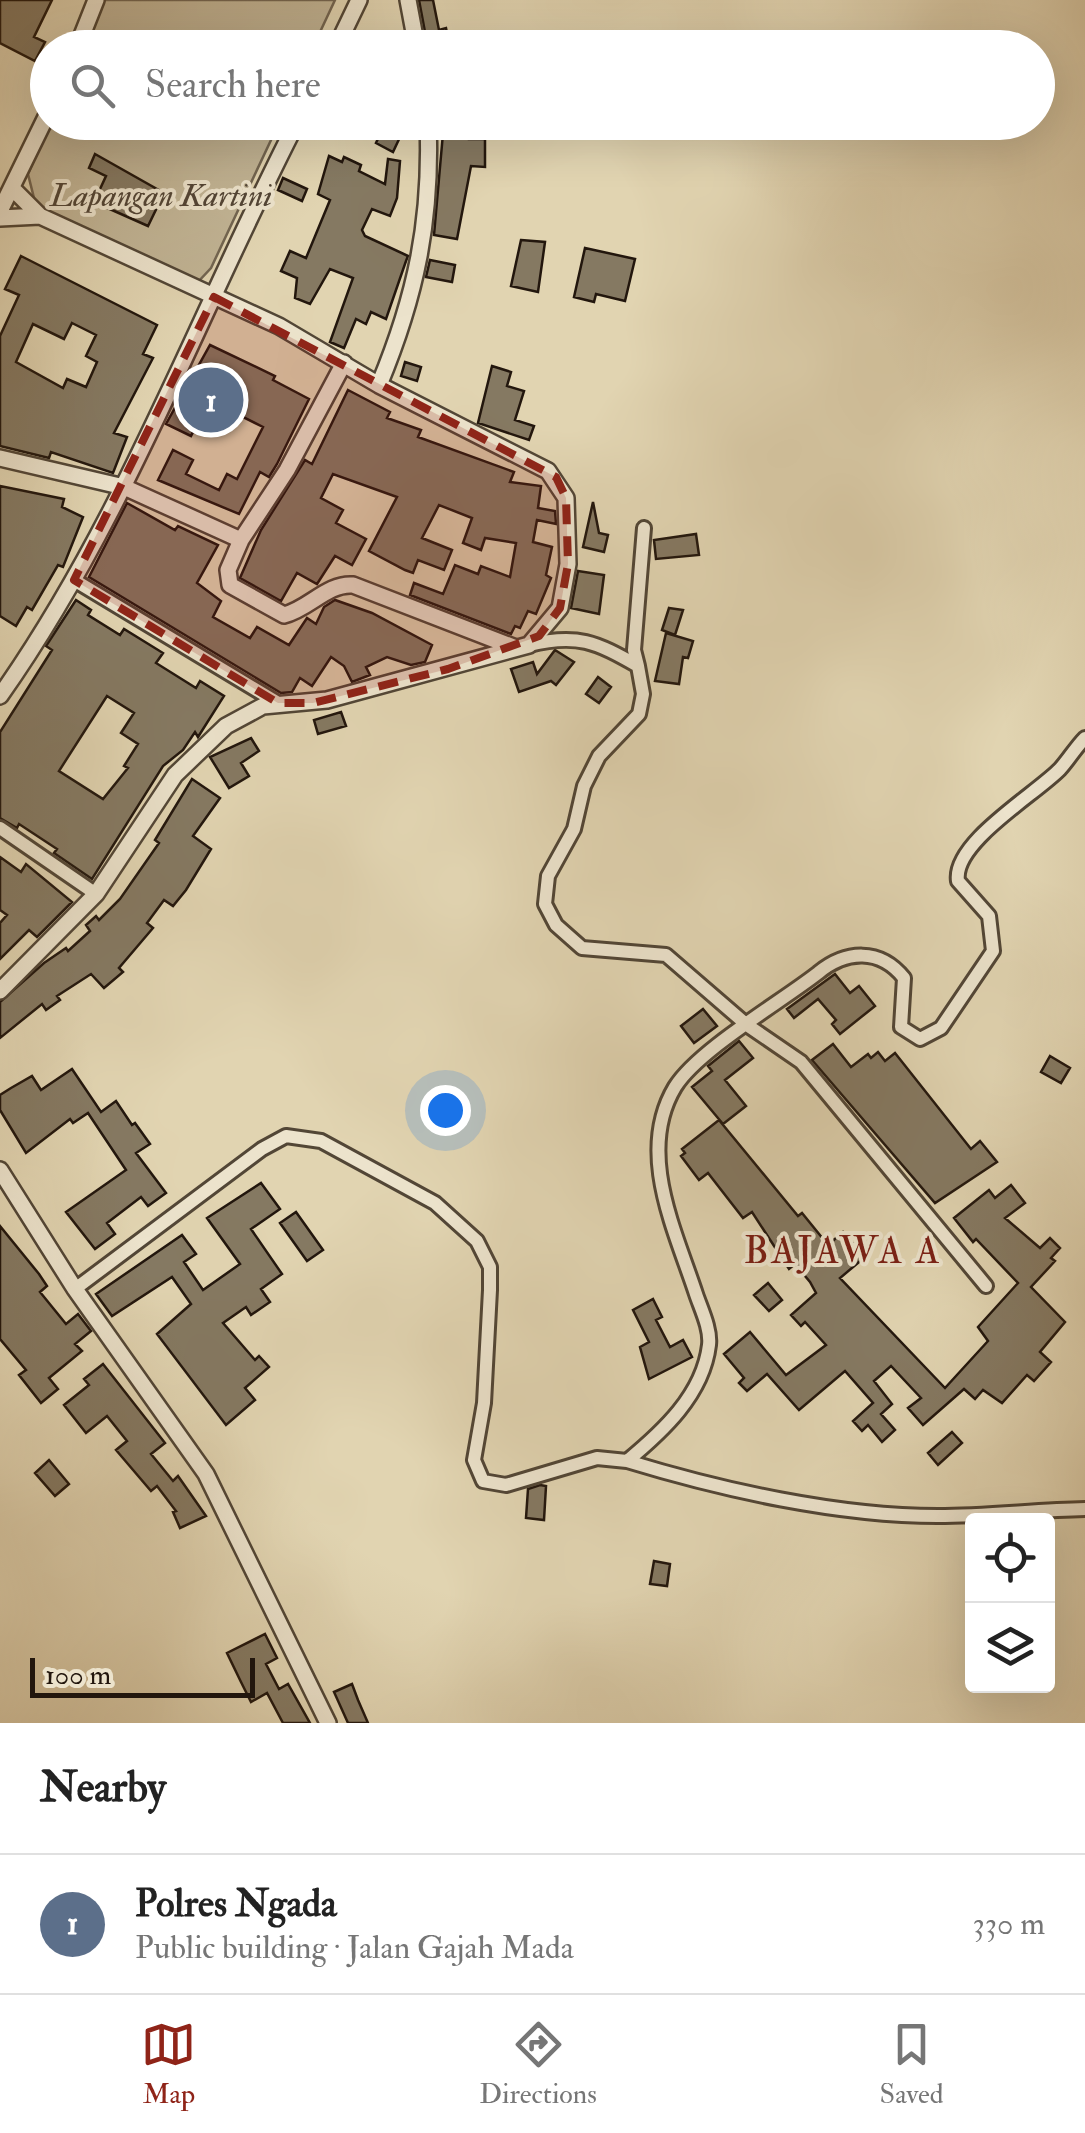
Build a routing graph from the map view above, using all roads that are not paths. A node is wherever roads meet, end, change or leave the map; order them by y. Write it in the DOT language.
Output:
graph roads {
  1 [pos="96,0"];
  2 [pos="359,0"];
  3 [pos="408,0"];
  4 [pos="84,30"];
  5 [pos="345,30"];
  6 [pos="413,30"];
  7 [pos="35,140"];
  8 [pos="288,140"];
  9 [pos="428,140"];
  10 [pos="12,188"];
  11 [pos="0,214"];
  12 [pos="40,216"];
  13 [pos="214,297"];
  14 [pos="344,363"];
  15 [pos="379,385"];
  16 [pos="0,458"];
  17 [pos="124,487"];
  18 [pos="644,528"];
  19 [pos="241,540"];
  20 [pos="74,580"];
  21 [pos="522,647"];
  22 [pos="638,666"];
  23 [pos="0,696"];
  24 [pos="278,704"];
  25 [pos="1085,738"];
  26 [pos="0,828"];
  27 [pos="96,894"];
  28 [pos="0,991"];
  29 [pos="747,1025"];
  30 [pos="0,1170"];
  31 [pos="986,1286"];
  32 [pos="76,1289"];
  33 [pos="626,1461"];
  34 [pos="1085,1508"];
  35 [pos="328,1723"];
  1 -- 4 [label="street"];
  2 -- 5 [label="street"];
  3 -- 6 [label="street"];
  7 -- 10 [label="street"];
  8 -- 13 [label="street"];
  9 -- 15 [label="street"];
  10 -- 11 [label="street"];
  10 -- 12 [label="street"];
  11 -- 12 [label="street"];
  12 -- 13 [label="street"];
  13 -- 14 [label="street"];
  13 -- 17 [label="street"];
  14 -- 15 [label="street"];
  14 -- 19 [label="street"];
  15 -- 21 [label="street"];
  16 -- 17 [label="street"];
  17 -- 19 [label="street"];
  17 -- 20 [label="street"];
  18 -- 22 [label="street"];
  19 -- 21 [label="street"];
  20 -- 23 [label="street"];
  20 -- 24 [label="street"];
  21 -- 22 [label="street"];
  21 -- 24 [label="street"];
  22 -- 29 [label="street"];
  24 -- 27 [label="street"];
  25 -- 29 [label="street"];
  26 -- 27 [label="street"];
  27 -- 28 [label="street"];
  29 -- 31 [label="street"];
  29 -- 33 [label="street"];
  30 -- 32 [label="street"];
  32 -- 33 [label="street"];
  32 -- 35 [label="street"];
  33 -- 34 [label="street"];
}
